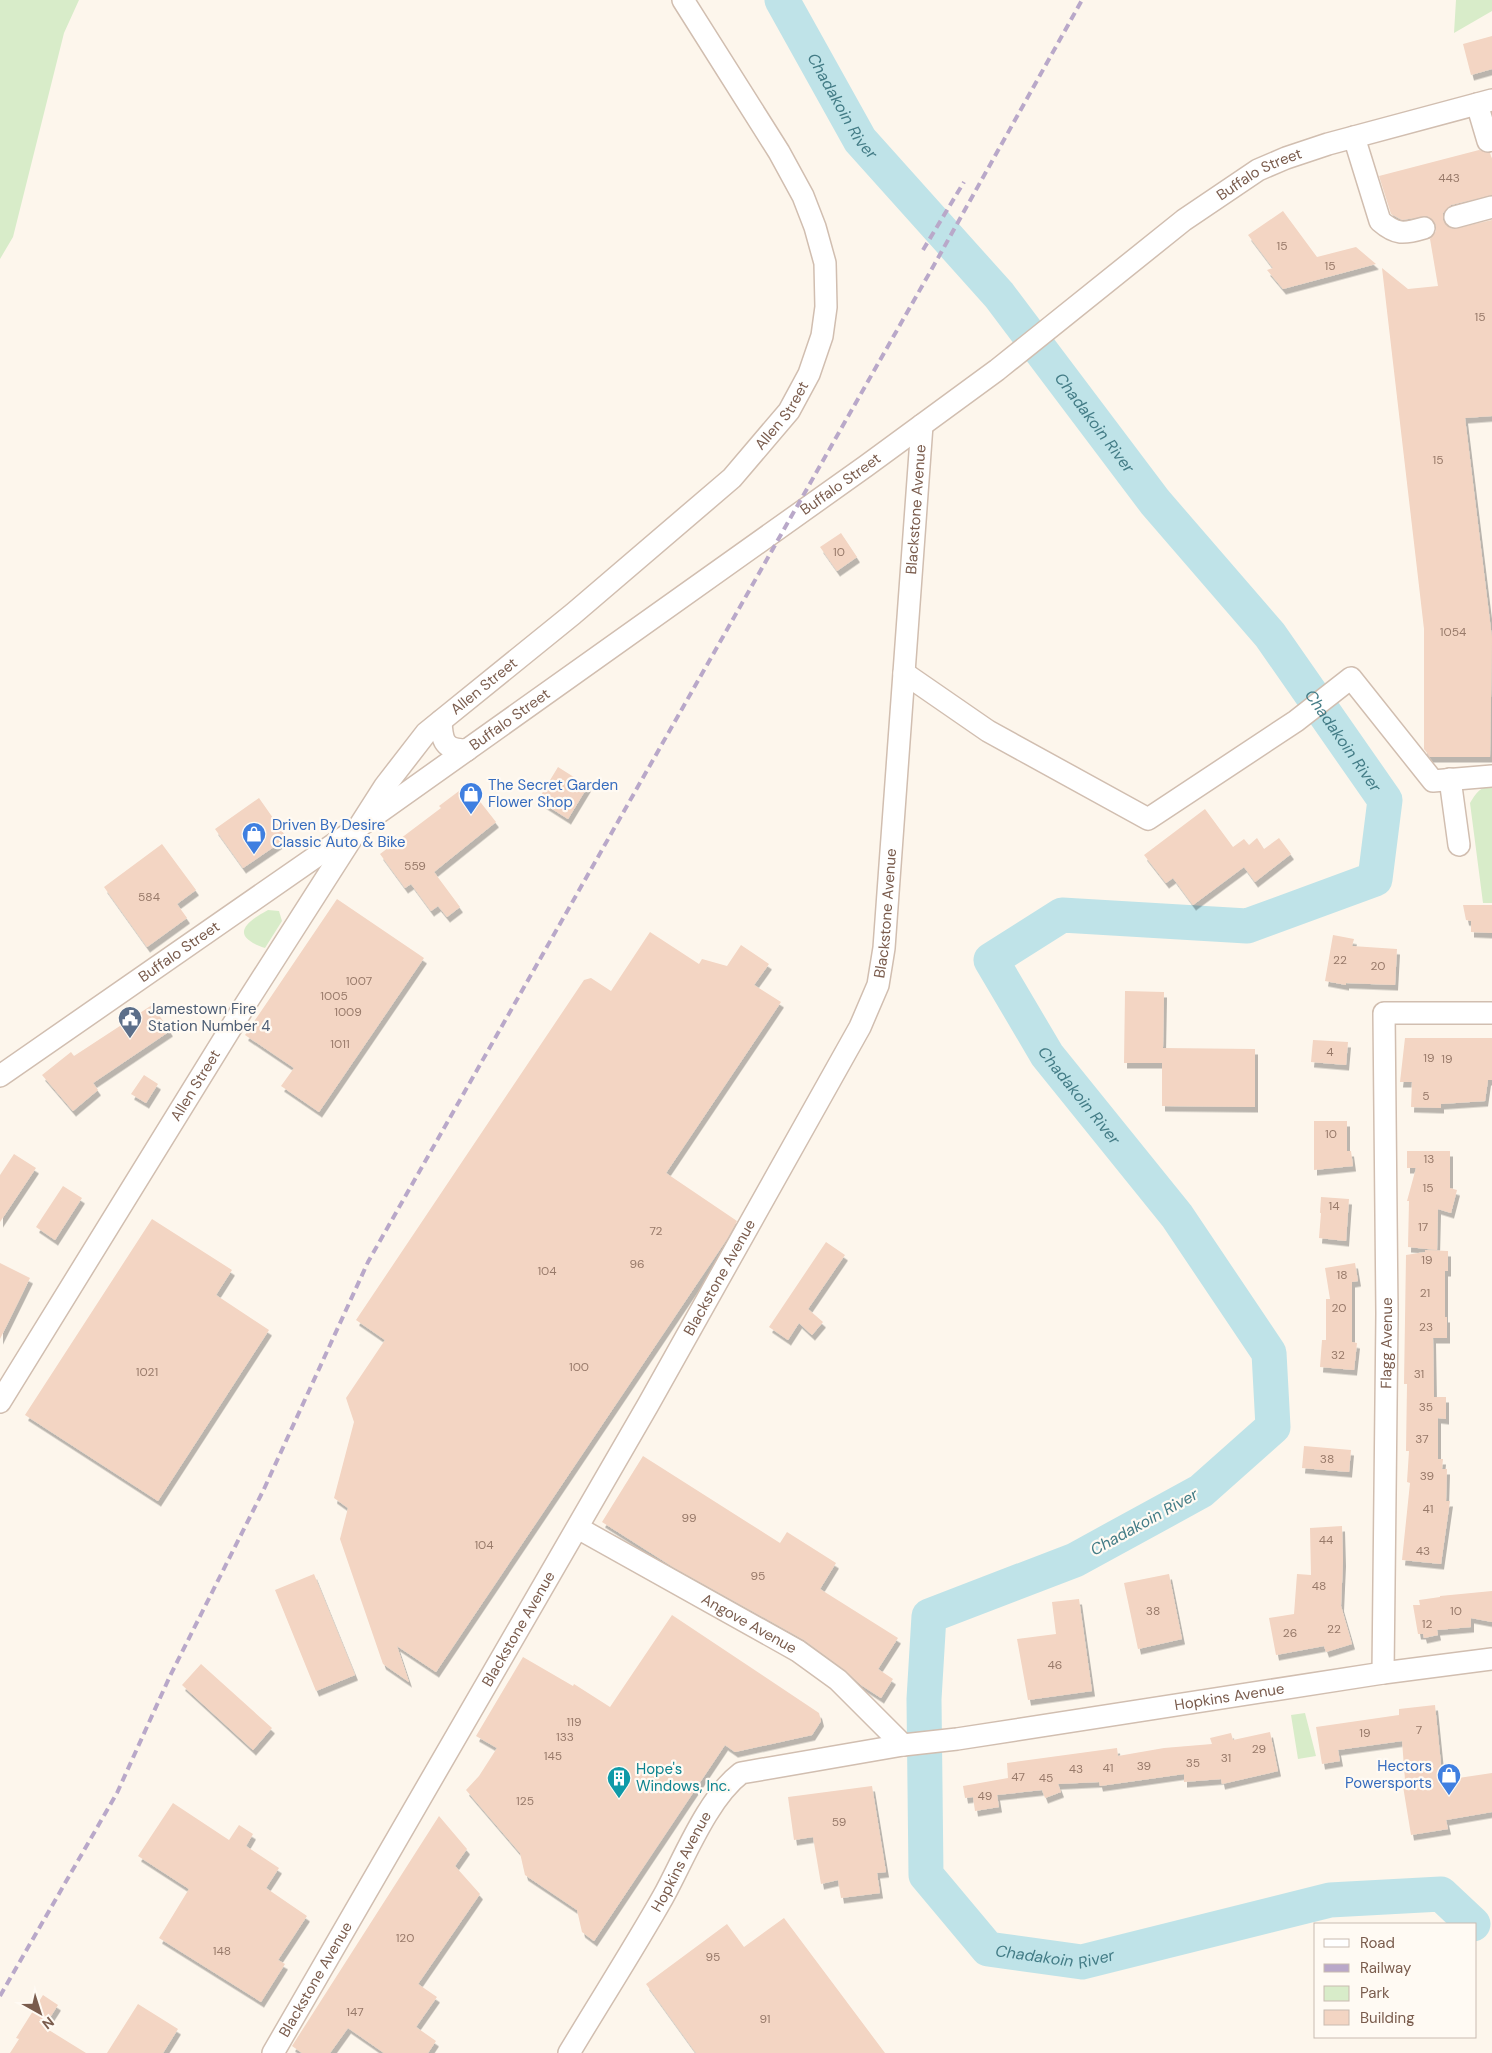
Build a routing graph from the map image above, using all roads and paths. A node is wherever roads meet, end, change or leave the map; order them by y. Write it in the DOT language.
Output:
graph roads {
  1 [pos="683,0"];
  2 [pos="1485,102"];
  3 [pos="1354,137"];
  4 [pos="1488,141"];
  5 [pos="1492,207"];
  6 [pos="1455,217"];
  7 [pos="1424,228"];
  8 [pos="922,425"];
  9 [pos="904,673"];
  10 [pos="442,721"];
  11 [pos="467,750"];
  12 [pos="1492,776"];
  13 [pos="1450,779"];
  14 [pos="360,826"];
  15 [pos="1459,845"];
  16 [pos="1492,1013"];
  17 [pos="0,1076"];
  18 [pos="0,1402"];
  19 [pos="578,1528"];
  20 [pos="1492,1659"];
  21 [pos="1383,1673"];
  22 [pos="908,1745"];
  23 [pos="273,2053"];
  24 [pos="569,2053"];
  1 -- 10 [label="street, Allen Street"];
  2 -- 3 [label="street, Buffalo Street"];
  2 -- 4 [label="street"];
  3 -- 7 [label="street"];
  3 -- 8 [label="street, Buffalo Street"];
  5 -- 6 [label="street"];
  8 -- 9 [label="street, Blackstone Avenue"];
  8 -- 11 [label="street, Buffalo Street"];
  9 -- 13 [label="street"];
  9 -- 19 [label="street, Blackstone Avenue"];
  10 -- 11 [label="street"];
  10 -- 14 [label="street, Allen Street"];
  11 -- 14 [label="street, Buffalo Street"];
  12 -- 13 [label="street"];
  13 -- 15 [label="street"];
  14 -- 17 [label="street, Buffalo Street"];
  14 -- 18 [label="street, Allen Street"];
  16 -- 21 [label="street, Flagg Avenue"];
  19 -- 22 [label="street, Angove Avenue"];
  19 -- 23 [label="street, Blackstone Avenue"];
  20 -- 21 [label="street, Hopkins Avenue"];
  21 -- 22 [label="street, Hopkins Avenue"];
  22 -- 24 [label="street, Hopkins Avenue"];
}
